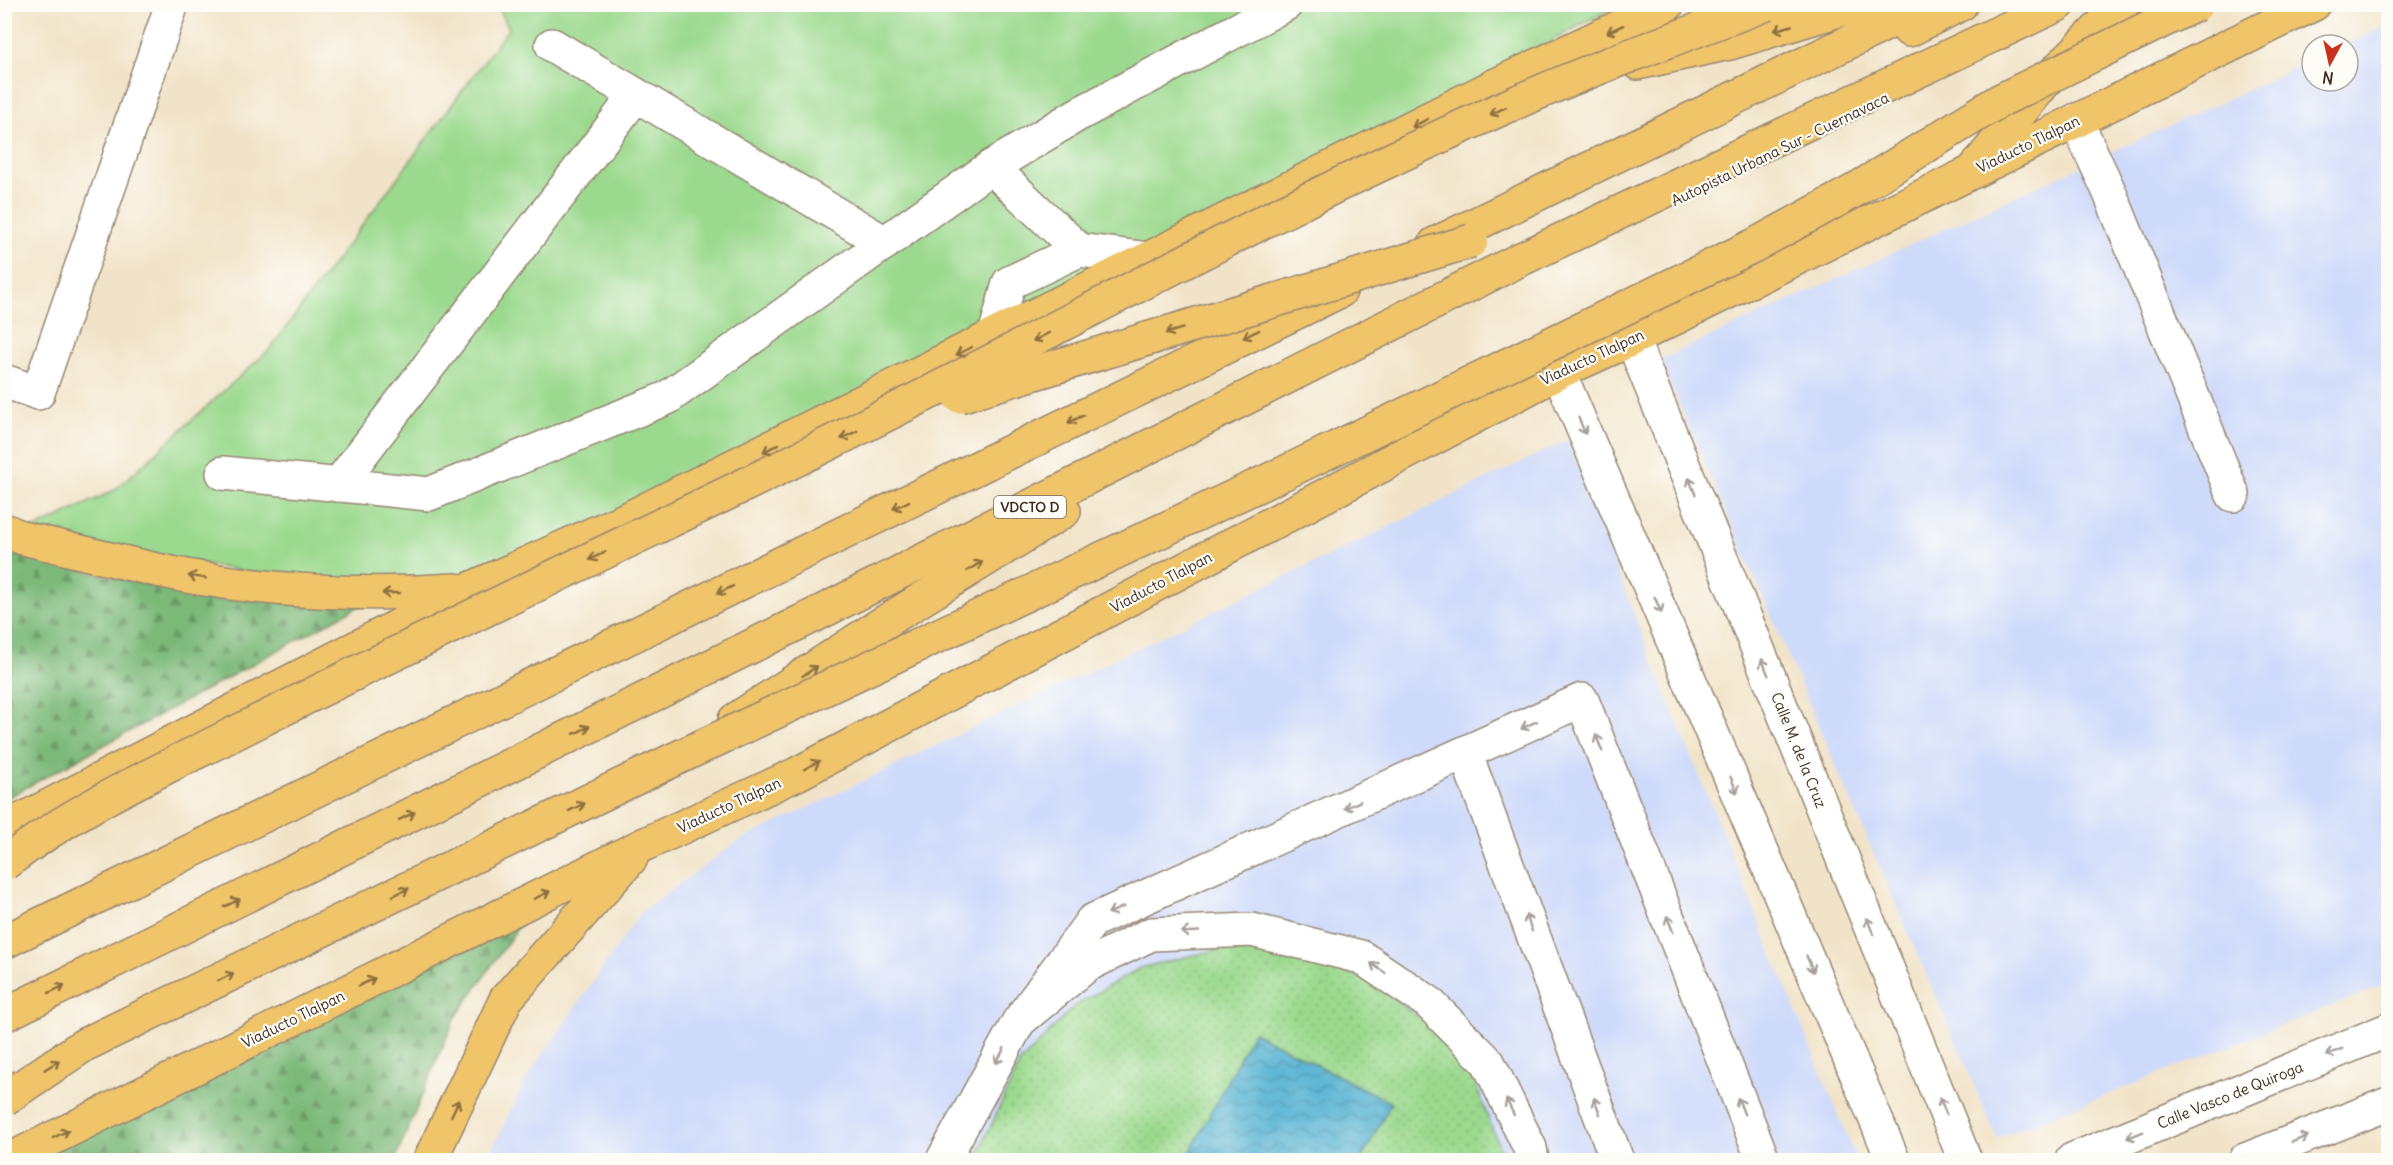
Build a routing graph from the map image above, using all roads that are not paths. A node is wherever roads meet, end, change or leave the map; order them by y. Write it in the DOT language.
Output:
graph roads {
  1 [pos="172,4"];
  2 [pos="1286,4"];
  3 [pos="1668,4"];
  4 [pos="1767,4"];
  5 [pos="1859,4"];
  6 [pos="1927,4"];
  7 [pos="1961,4"];
  8 [pos="2059,4"];
  9 [pos="2074,4"];
  10 [pos="2123,4"];
  11 [pos="2197,4"];
  12 [pos="2314,4"];
  13 [pos="552,45"];
  14 [pos="1494,86"];
  15 [pos="636,95"];
  16 [pos="2076,120"];
  17 [pos="991,167"];
  18 [pos="1973,171"];
  19 [pos="885,243"];
  20 [pos="1079,250"];
  21 [pos="1149,259"];
  22 [pos="995,335"];
  23 [pos="1632,339"];
  24 [pos="1559,372"];
  25 [pos="4,381"];
  26 [pos="884,418"];
  27 [pos="223,473"];
  28 [pos="338,484"];
  29 [pos="2233,495"];
  30 [pos="4,530"];
  31 [pos="470,589"];
  32 [pos="1466,755"];
  33 [pos="674,760"];
  34 [pos="4,829"];
  35 [pos="643,845"];
  36 [pos="4,864"];
  37 [pos="4,942"];
  38 [pos="4,1015"];
  39 [pos="1019,1021"];
  40 [pos="2388,1030"];
  41 [pos="4,1099"];
  42 [pos="2388,1104"];
  43 [pos="9,1161"];
  44 [pos="430,1161"];
  45 [pos="943,1161"];
  46 [pos="1532,1161"];
  47 [pos="1617,1161"];
  48 [pos="1763,1161"];
  49 [pos="1893,1161"];
  50 [pos="1965,1161"];
  51 [pos="2072,1161"];
  52 [pos="2246,1161"];
  1 -- 25 [label="street"];
  2 -- 17 [label="street"];
  3 -- 14 [label="main road, one-way"];
  4 -- 26 [label="main road, one-way, bridge"];
  5 -- 14 [label="main road, one-way"];
  6 -- 37 [label="main road, one-way"];
  7 -- 26 [label="main road, one-way, bridge"];
  38 -- 8 [label="main road, VDCTO D, one-way"];
  33 -- 9 [label="main road, Autopista Urbana Sur - Cuernavaca, one-way, bridge"];
  10 -- 18 [label="main road"];
  11 -- 33 [label="main road, bridge"];
  12 -- 16 [label="main road, Viaducto Tlalpan"];
  13 -- 15 [label="street"];
  14 -- 21 [label="main road, one-way"];
  15 -- 19 [label="street"];
  15 -- 28 [label="street"];
  16 -- 18 [label="main road, Viaducto Tlalpan"];
  16 -- 29 [label="street"];
  17 -- 19 [label="street"];
  17 -- 20 [label="street"];
  18 -- 23 [label="main road, Viaducto Tlalpan"];
  19 -- 28 [label="street"];
  20 -- 21 [label="street"];
  20 -- 22 [label="street"];
  21 -- 22 [label="main road"];
  22 -- 31 [label="main road, one-way"];
  23 -- 24 [label="main road, Viaducto Tlalpan"];
  50 -- 23 [label="street, Calle M. de la Cruz, one-way"];
  35 -- 24 [label="main road, Viaducto Tlalpan, one-way"];
  24 -- 49 [label="street, one-way"];
  26 -- 36 [label="main road, one-way, bridge"];
  27 -- 28 [label="street"];
  31 -- 30 [label="main road, one-way"];
  31 -- 34 [label="main road"];
  32 -- 39 [label="street, one-way"];
  47 -- 32 [label="street, one-way"];
  48 -- 32 [label="street, one-way"];
  41 -- 33 [label="main road, one-way, bridge"];
  43 -- 35 [label="main road, Viaducto Tlalpan, one-way"];
  44 -- 35 [label="main road, one-way"];
  39 -- 45 [label="street, one-way"];
  46 -- 39 [label="street, one-way"];
  40 -- 51 [label="street, Calle Vasco de Quiroga, one-way"];
  52 -- 42 [label="street, one-way"];
}
